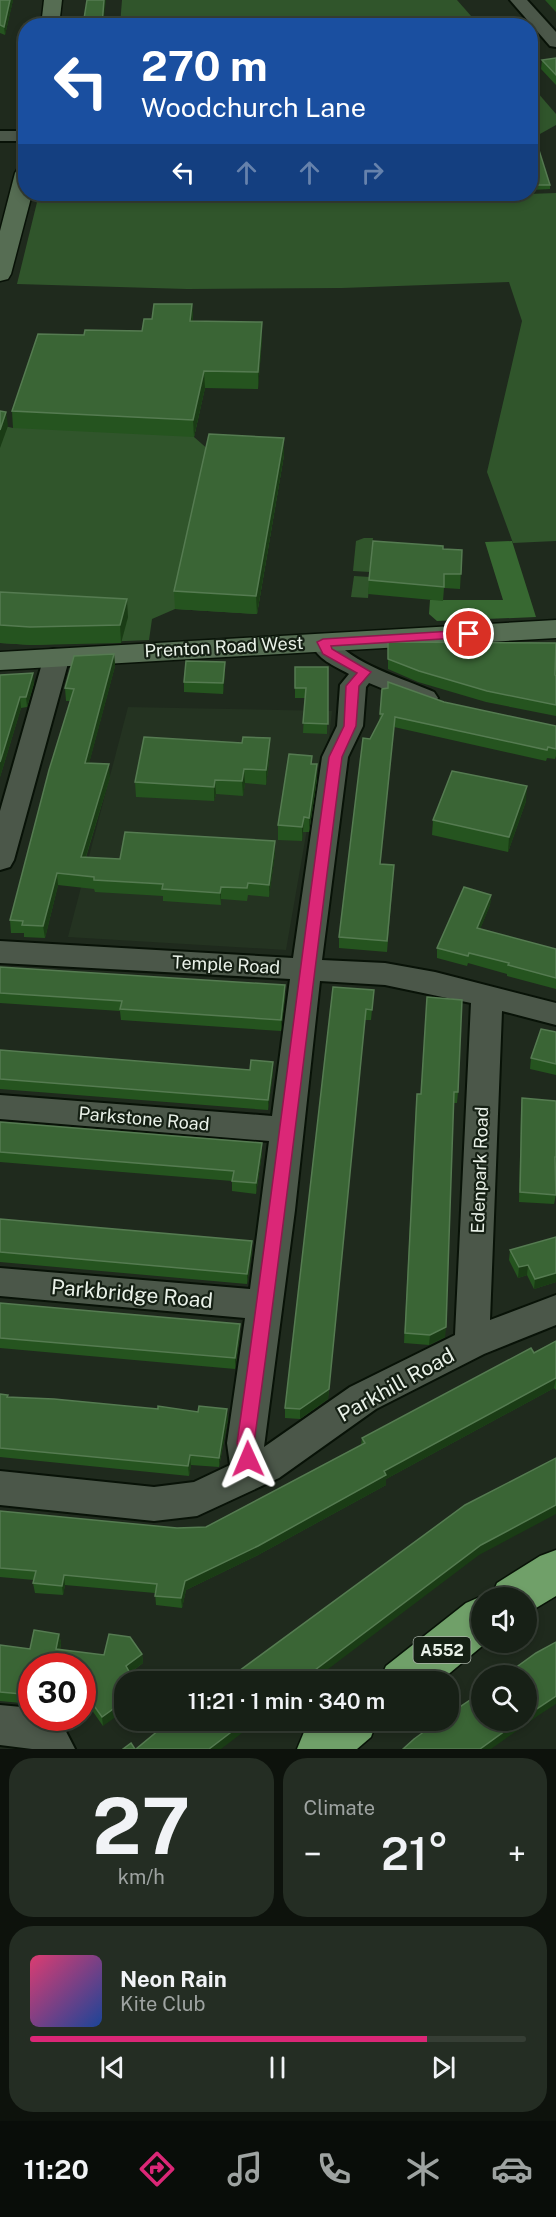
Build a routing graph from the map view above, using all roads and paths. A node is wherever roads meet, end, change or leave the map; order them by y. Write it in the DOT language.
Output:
graph roads {
  1 [pos="53,0"];
  2 [pos="518,0"];
  3 [pos="51,18"];
  4 [pos="534,18"];
  5 [pos="538,22"];
  6 [pos="556,42"];
  7 [pos="0,135"];
  8 [pos="18,136"];
  9 [pos="19,201"];
  10 [pos="0,274"];
  11 [pos="556,629"];
  12 [pos="323,642"];
  13 [pos="54,657"];
  14 [pos="0,661"];
  15 [pos="365,672"];
  16 [pos="444,703"];
  17 [pos="0,860"];
  18 [pos="0,952"];
  19 [pos="308,970"];
  20 [pos="487,996"];
  21 [pos="556,1014"];
  22 [pos="0,1107"];
  23 [pos="288,1130"];
  24 [pos="0,1282"];
  25 [pos="265,1305"];
  26 [pos="556,1310"];
  27 [pos="472,1343"];
  28 [pos="250,1474"];
  29 [pos="0,1488"];
  30 [pos="556,1571"];
  31 [pos="531,1587"];
  32 [pos="471,1627"];
  33 [pos="416,1671"];
  34 [pos="0,1725"];
  35 [pos="341,1731"];
  36 [pos="54,1749"];
  37 [pos="321,1749"];
  1 -- 3 [label="street"];
  2 -- 4 [label="street"];
  5 -- 6 [label="street"];
  7 -- 8 [label="street"];
  9 -- 10 [label="street"];
  11 -- 12 [label="street, Prenton Road West"];
  12 -- 13 [label="street, Prenton Road West"];
  12 -- 15 [label="street"];
  13 -- 14 [label="street, Prenton Road West"];
  13 -- 17 [label="street"];
  15 -- 16 [label="street"];
  15 -- 19 [label="street"];
  18 -- 19 [label="street, Temple Road"];
  19 -- 20 [label="street, Temple Road"];
  19 -- 23 [label="street"];
  20 -- 21 [label="street, Temple Road"];
  20 -- 27 [label="street, Edenpark Road"];
  22 -- 23 [label="street, Parkstone Road"];
  23 -- 25 [label="street"];
  24 -- 25 [label="street, Parkbridge Road"];
  25 -- 28 [label="street"];
  26 -- 27 [label="street, Parkhill Road"];
  27 -- 28 [label="street, Parkhill Road"];
  28 -- 29 [label="street, Parkhill Road"];
  30 -- 31 [label="highway"];
  32 -- 33 [label="highway, A552"];
  34 -- 36 [label="street"];
  35 -- 37 [label="highway"];
}
